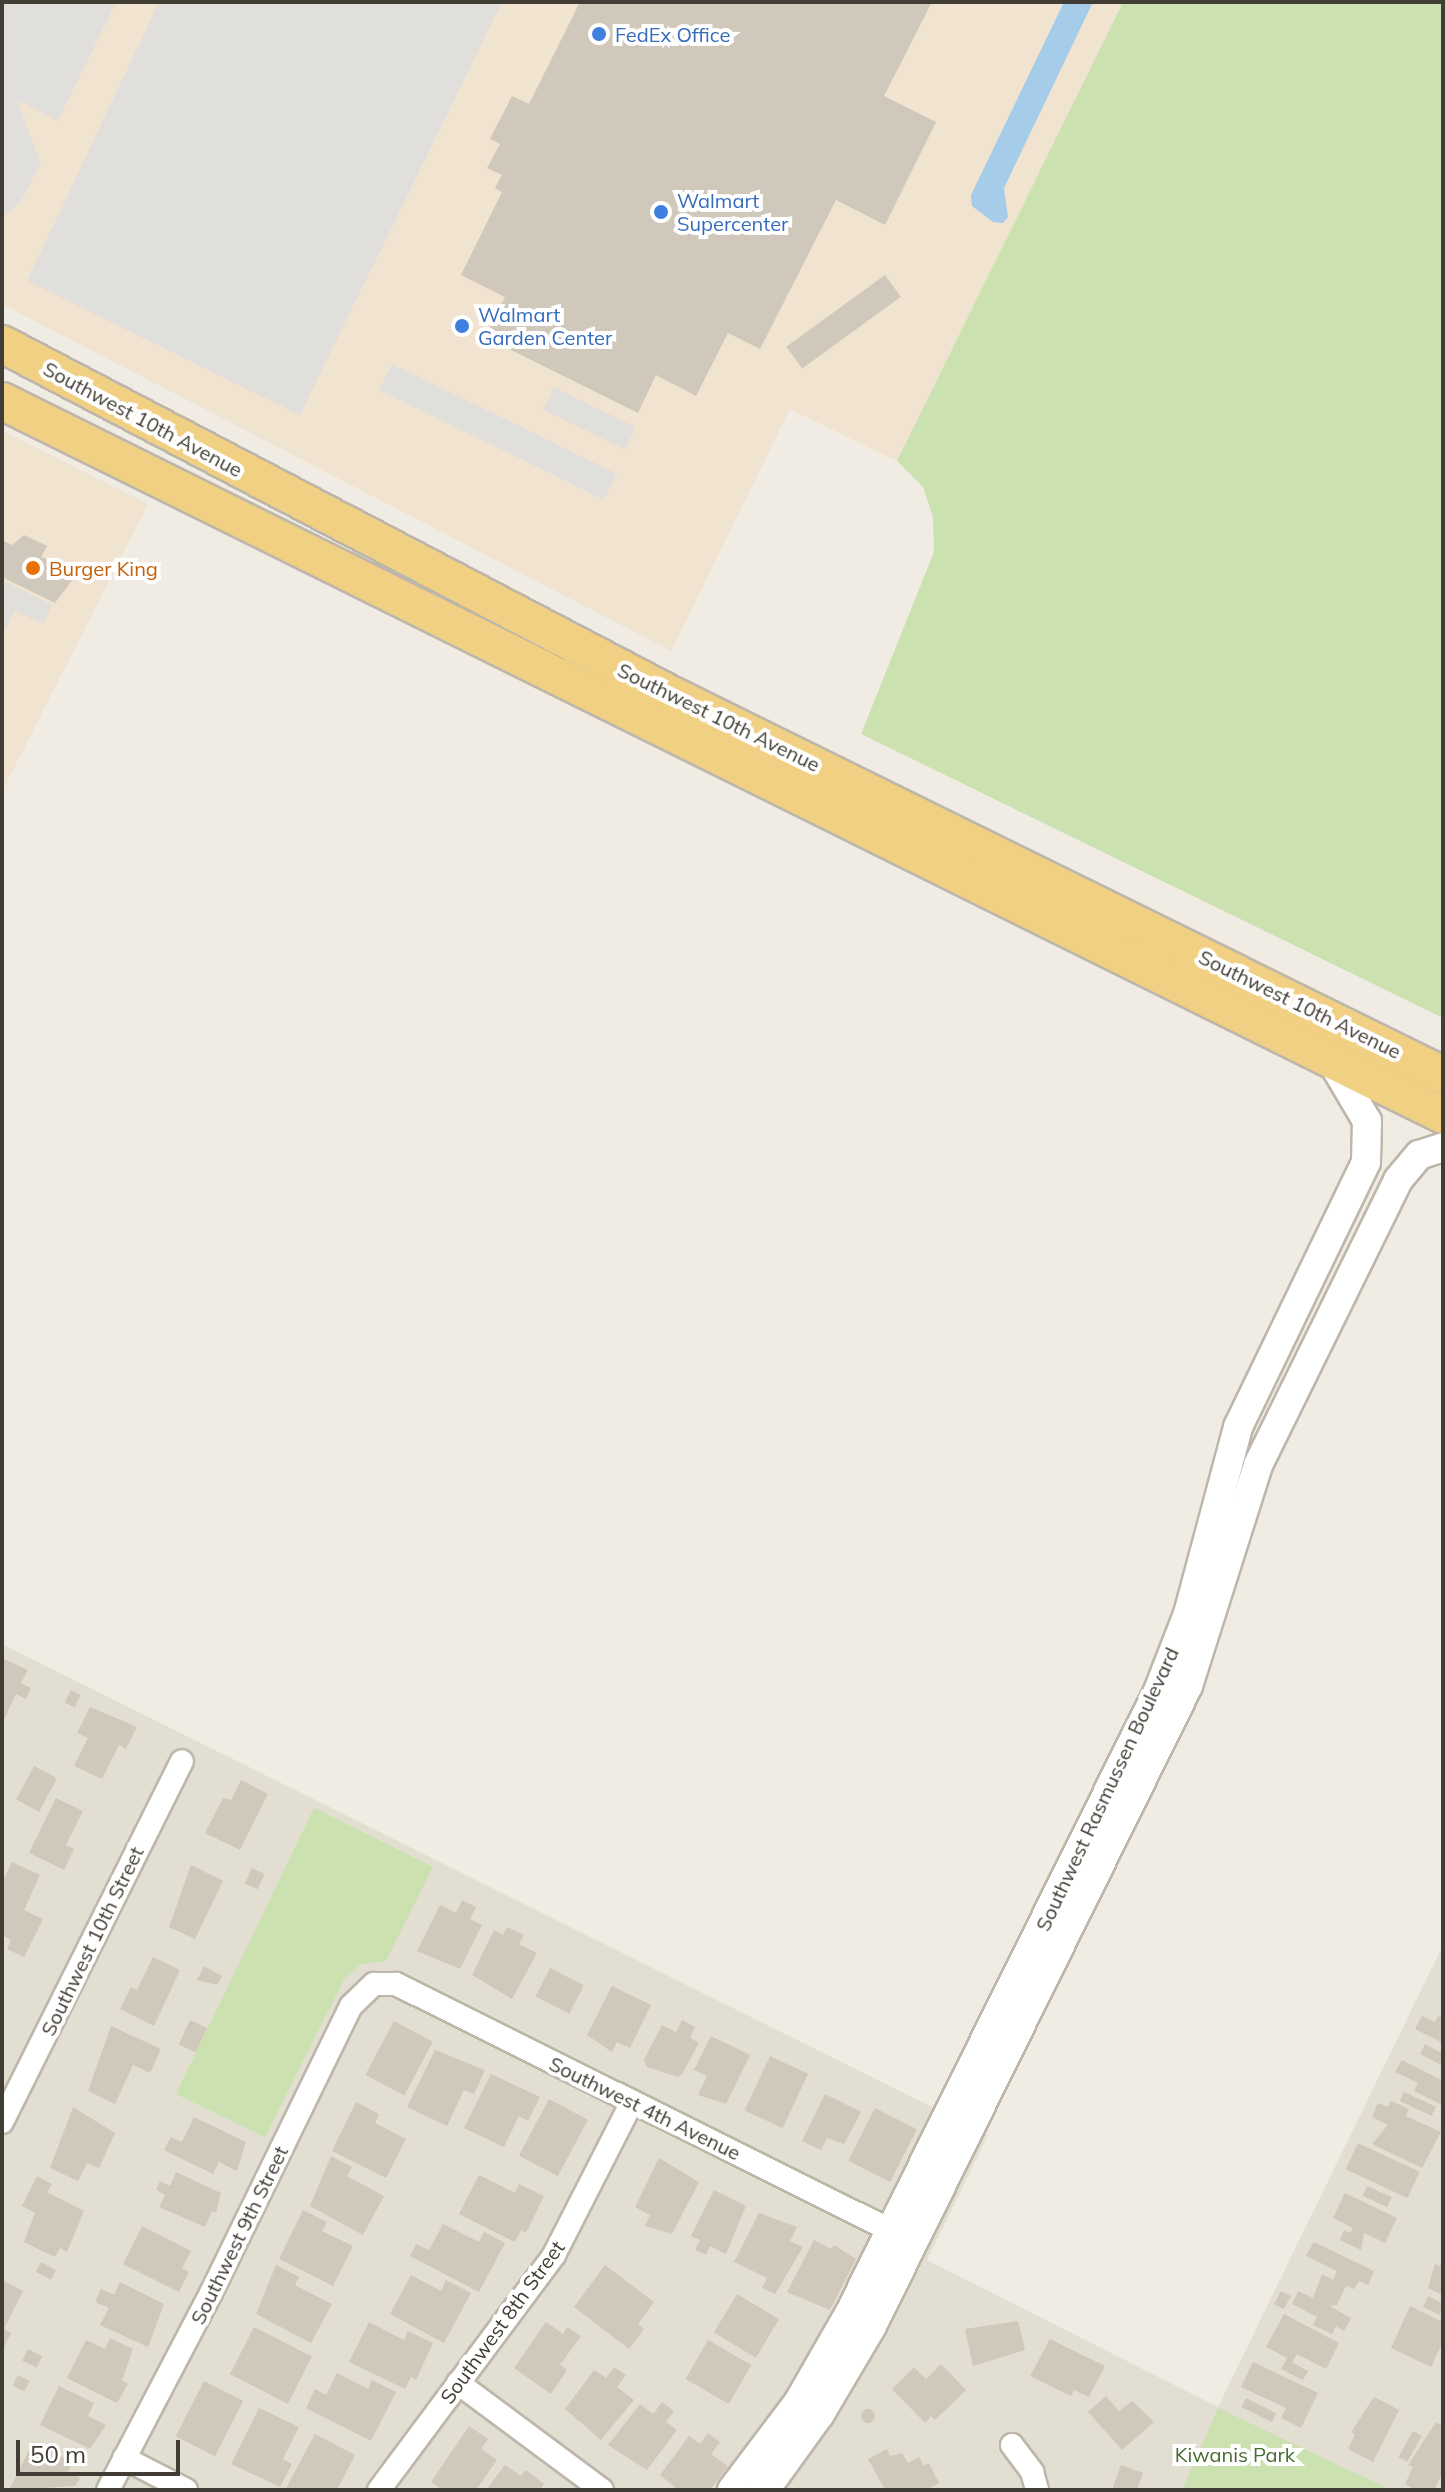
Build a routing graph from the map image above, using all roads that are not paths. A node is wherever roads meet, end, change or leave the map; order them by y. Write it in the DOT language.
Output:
graph roads {
  1 [pos="2,344"];
  2 [pos="2,401"];
  3 [pos="1329,1057"];
  4 [pos="1443,1075"];
  5 [pos="1443,1115"];
  6 [pos="1443,1147"];
  7 [pos="182,1761"];
  8 [pos="374,1984"];
  9 [pos="632,2102"];
  10 [pos="2,2122"];
  11 [pos="902,2236"];
  12 [pos="458,2383"];
  13 [pos="1012,2445"];
  14 [pos="124,2458"];
  15 [pos="108,2490"];
  16 [pos="186,2490"];
  17 [pos="379,2490"];
  18 [pos="602,2490"];
  19 [pos="732,2490"];
  20 [pos="765,2490"];
  21 [pos="1037,2490"];
  1 -- 4 [label="highway, Southwest 10th Avenue"];
  2 -- 3 [label="highway, Southwest 10th Avenue"];
  3 -- 5 [label="highway, Southwest 10th Avenue"];
  3 -- 11 [label="street, Southwest Rasmussen Boulevard"];
  6 -- 11 [label="street, Southwest Rasmussen Boulevard"];
  7 -- 10 [label="street, Southwest 10th Street"];
  8 -- 9 [label="street, Southwest 4th Avenue"];
  8 -- 14 [label="street, Southwest 9th Street"];
  9 -- 11 [label="street, Southwest 4th Avenue"];
  9 -- 12 [label="street, Southwest 8th Street"];
  11 -- 19 [label="street, Southwest Rasmussen Boulevard"];
  11 -- 20 [label="street, Southwest Rasmussen Boulevard"];
  12 -- 17 [label="street, Southwest 8th Street"];
  12 -- 18 [label="street"];
  13 -- 21 [label="street"];
  14 -- 15 [label="street, Southwest 9th Street"];
  14 -- 16 [label="street"];
}
